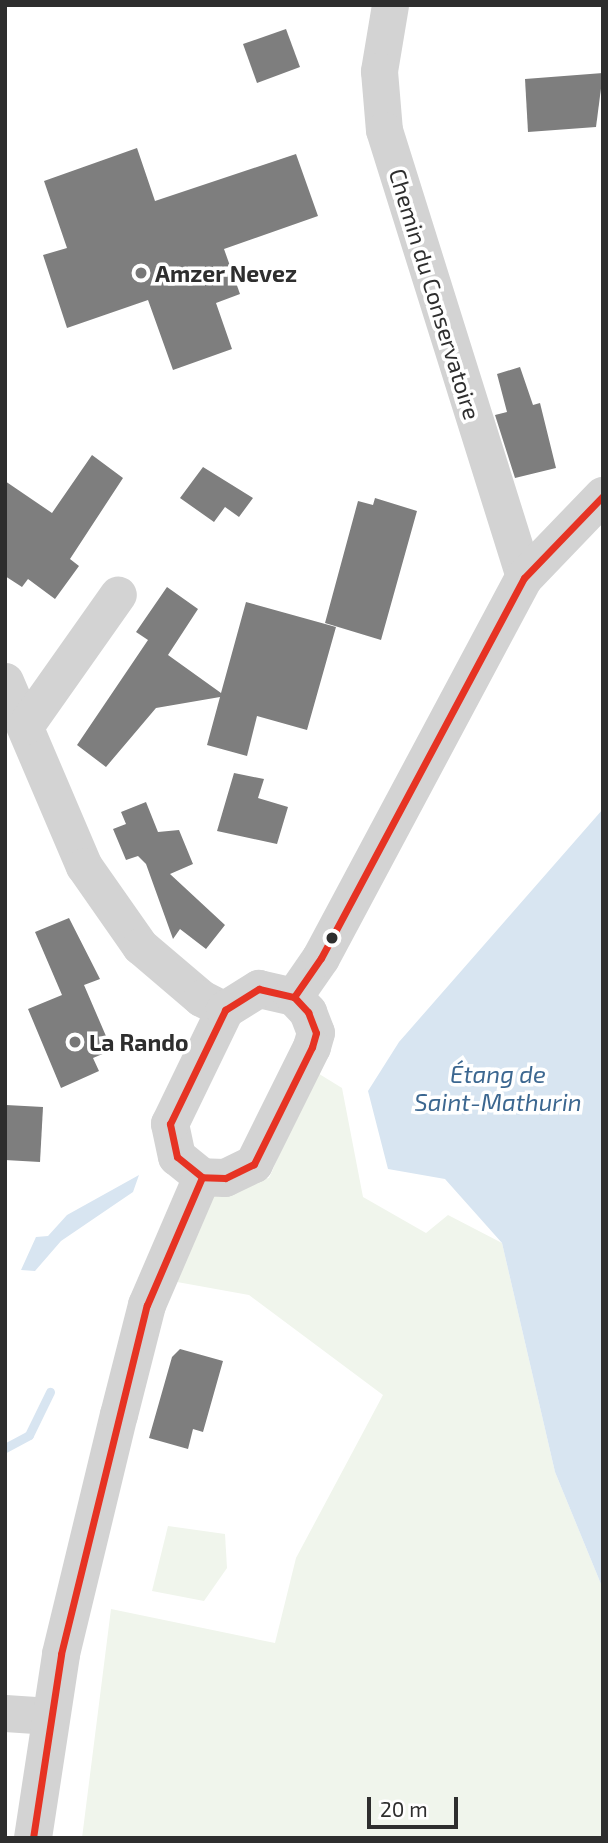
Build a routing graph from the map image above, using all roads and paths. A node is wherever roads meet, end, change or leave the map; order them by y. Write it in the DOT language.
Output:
graph roads {
  1 [pos="390,5"];
  2 [pos="603,496"];
  3 [pos="524,578"];
  4 [pos="118,594"];
  5 [pos="6,685"];
  6 [pos="25,726"];
  7 [pos="294,997"];
  8 [pos="225,1010"];
  9 [pos="202,1177"];
  10 [pos="5,1713"];
  11 [pos="50,1716"];
  12 [pos="33,1838"];
  1 -- 3 [label="street, Chemin du Conservatoire"];
  2 -- 3 [label="street"];
  3 -- 7 [label="street"];
  4 -- 6 [label="street"];
  5 -- 6 [label="street"];
  6 -- 8 [label="street"];
  7 -- 8 [label="street"];
  7 -- 9 [label="street"];
  8 -- 9 [label="street"];
  9 -- 11 [label="street"];
  10 -- 11 [label="street"];
  11 -- 12 [label="street"];
}
